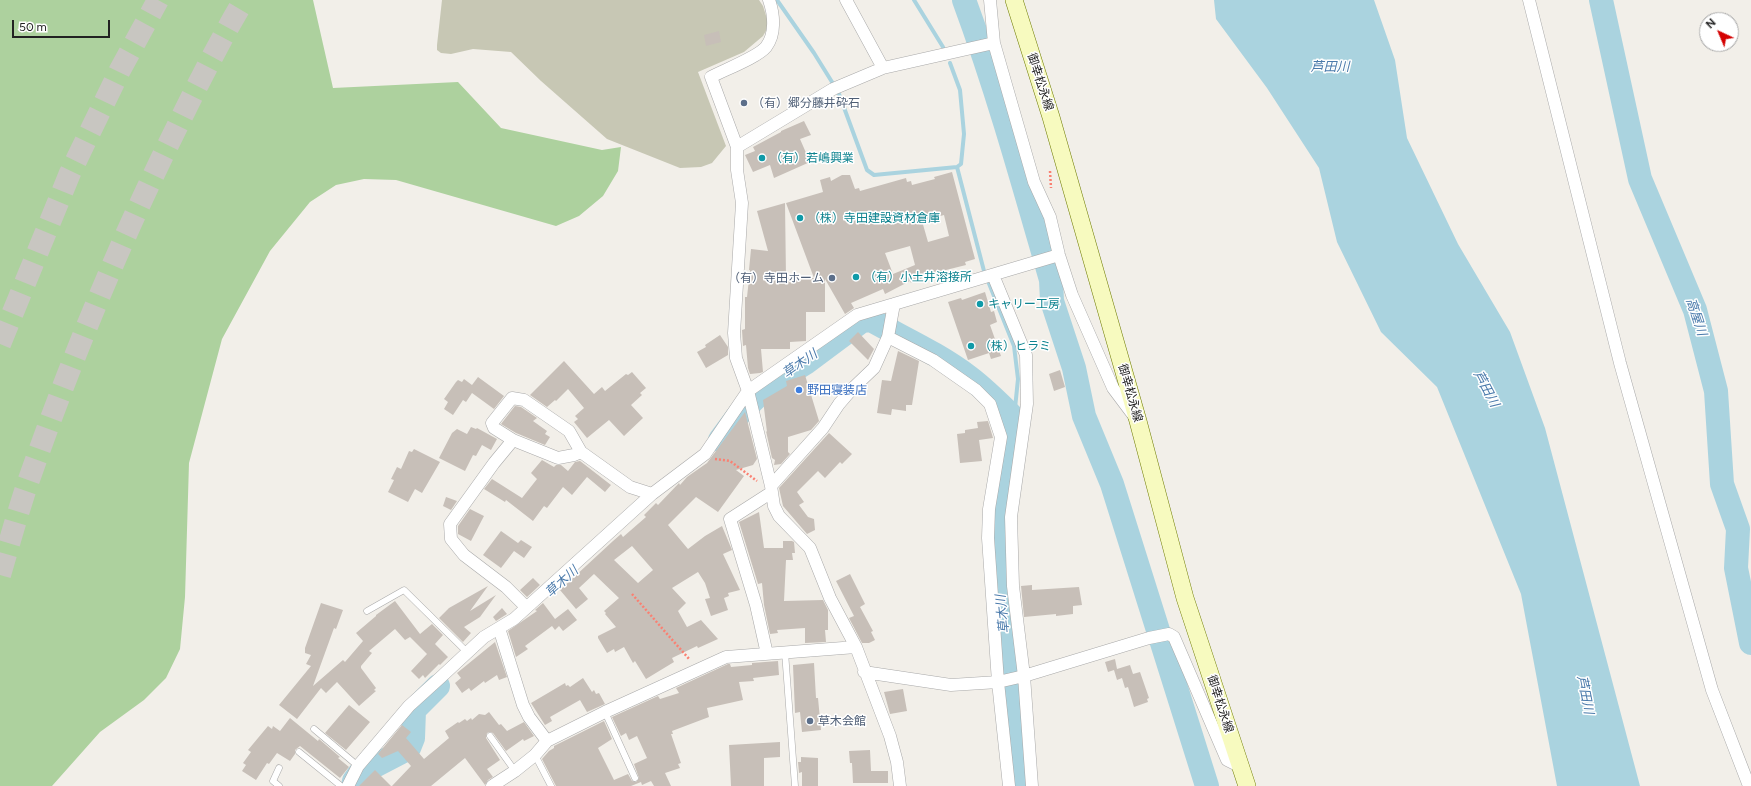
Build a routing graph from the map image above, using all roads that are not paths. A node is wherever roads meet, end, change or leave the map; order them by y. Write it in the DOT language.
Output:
graph roads {
  1 [pos="769,0"];
  2 [pos="846,0"];
  3 [pos="990,0"];
  4 [pos="1014,0"];
  5 [pos="1529,0"];
  6 [pos="991,44"];
  7 [pos="883,68"];
  8 [pos="737,148"];
  9 [pos="1050,258"];
  10 [pos="988,276"];
  11 [pos="894,304"];
  12 [pos="890,332"];
  13 [pos="750,399"];
  14 [pos="1138,421"];
  15 [pos="513,440"];
  16 [pos="581,452"];
  17 [pos="772,489"];
  18 [pos="652,494"];
  19 [pos="526,607"];
  20 [pos="367,611"];
  21 [pos="500,631"];
  22 [pos="856,647"];
  23 [pos="467,652"];
  24 [pos="785,652"];
  25 [pos="767,654"];
  26 [pos="864,672"];
  27 [pos="1022,676"];
  28 [pos="1001,681"];
  29 [pos="605,712"];
  30 [pos="314,729"];
  31 [pos="490,736"];
  32 [pos="547,741"];
  33 [pos="299,752"];
  34 [pos="535,755"];
  35 [pos="358,766"];
  36 [pos="1241,767"];
  37 [pos="279,768"];
  38 [pos="515,771"];
  39 [pos="635,778"];
  40 [pos="279,786"];
  41 [pos="340,786"];
  42 [pos="348,786"];
  43 [pos="492,786"];
  44 [pos="551,786"];
  45 [pos="795,786"];
  46 [pos="900,786"];
  47 [pos="1009,786"];
  48 [pos="1032,786"];
  49 [pos="1247,786"];
  50 [pos="1749,786"];
  1 -- 8 [label="street"];
  2 -- 7 [label="street"];
  3 -- 6 [label="street"];
  4 -- 14 [label="main road, 御幸松永線"];
  5 -- 50 [label="street"];
  6 -- 7 [label="street"];
  6 -- 9 [label="street"];
  7 -- 8 [label="street"];
  8 -- 13 [label="street"];
  9 -- 10 [label="street"];
  9 -- 14 [label="street"];
  10 -- 11 [label="street"];
  10 -- 27 [label="street"];
  11 -- 12 [label="street"];
  11 -- 13 [label="street"];
  12 -- 17 [label="street"];
  12 -- 28 [label="street"];
  13 -- 17 [label="street"];
  13 -- 18 [label="street"];
  14 -- 36 [label="main road, 御幸松永線"];
  15 -- 16 [label="street"];
  15 -- 16 [label="street"];
  15 -- 19 [label="street"];
  16 -- 18 [label="street"];
  17 -- 22 [label="street"];
  17 -- 25 [label="street"];
  18 -- 19 [label="street"];
  19 -- 21 [label="street"];
  20 -- 23 [label="lane"];
  21 -- 23 [label="street"];
  21 -- 32 [label="street"];
  22 -- 24 [label="street"];
  22 -- 26 [label="street"];
  23 -- 35 [label="street"];
  24 -- 25 [label="street"];
  24 -- 45 [label="lane"];
  25 -- 29 [label="street"];
  26 -- 28 [label="street"];
  26 -- 46 [label="street"];
  27 -- 28 [label="street"];
  27 -- 36 [label="street"];
  27 -- 48 [label="street"];
  28 -- 47 [label="street"];
  29 -- 32 [label="street"];
  29 -- 39 [label="lane"];
  30 -- 35 [label="lane"];
  31 -- 38 [label="lane"];
  32 -- 34 [label="street"];
  33 -- 41 [label="lane"];
  34 -- 38 [label="street"];
  34 -- 44 [label="lane"];
  35 -- 42 [label="street"];
  36 -- 49 [label="main road, 御幸松永線"];
  37 -- 40 [label="lane"];
  38 -- 43 [label="street"];
}
